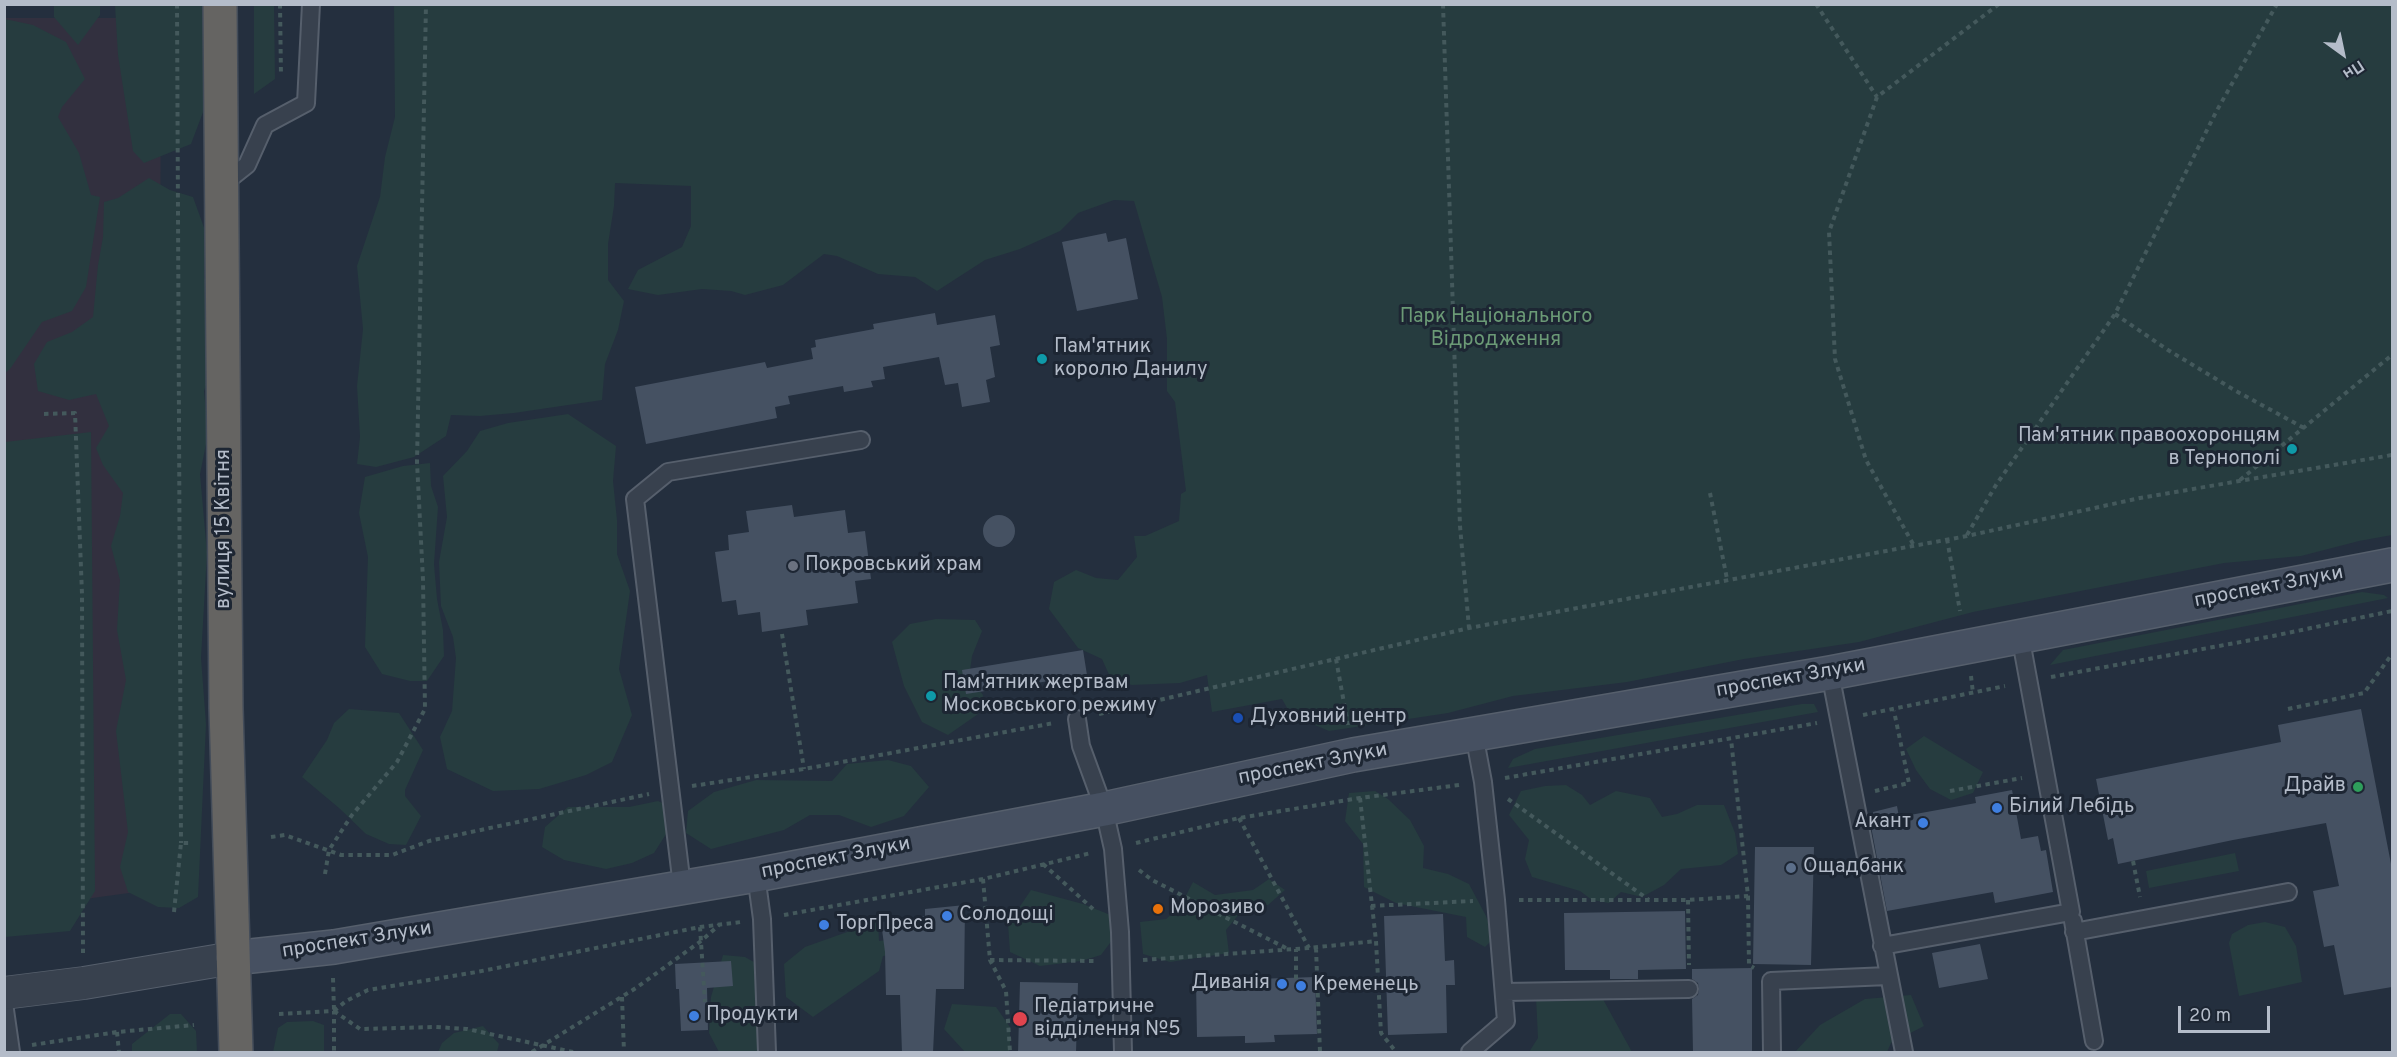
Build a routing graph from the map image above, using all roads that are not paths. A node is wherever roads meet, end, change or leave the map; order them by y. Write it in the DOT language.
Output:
graph roads {
  1 [pos="220,4"];
  2 [pos="311,4"];
  3 [pos="223,184"];
  4 [pos="861,440"];
  5 [pos="2392,565"];
  6 [pos="2020,635"];
  7 [pos="1830,673"];
  8 [pos="1077,719"];
  9 [pos="1474,734"];
  10 [pos="1104,808"];
  11 [pos="756,875"];
  12 [pos="682,886"];
  13 [pos="2288,892"];
  14 [pos="2071,912"];
  15 [pos="2074,932"];
  16 [pos="1882,946"];
  17 [pos="233,958"];
  18 [pos="1888,976"];
  19 [pos="1689,989"];
  20 [pos="1504,992"];
  21 [pos="4,993"];
  22 [pos="4,1003"];
  23 [pos="2094,1041"];
  24 [pos="11,1051"];
  25 [pos="236,1053"];
  26 [pos="767,1053"];
  27 [pos="1123,1053"];
  28 [pos="1470,1053"];
  29 [pos="1773,1053"];
  30 [pos="1904,1053"];
  1 -- 3 [label="highway, вулиця 15 Квітня"];
  2 -- 3 [label="lane"];
  3 -- 17 [label="highway, вулиця 15 Квітня"];
  4 -- 12 [label="lane"];
  5 -- 6 [label="main road, проспект Злуки"];
  6 -- 7 [label="main road, проспект Злуки"];
  6 -- 14 [label="lane"];
  7 -- 9 [label="main road, проспект Злуки"];
  7 -- 16 [label="lane"];
  8 -- 10 [label="lane"];
  9 -- 10 [label="main road, проспект Злуки"];
  9 -- 20 [label="lane"];
  10 -- 11 [label="main road, проспект Злуки"];
  10 -- 27 [label="lane"];
  11 -- 12 [label="main road, проспект Злуки"];
  11 -- 26 [label="lane"];
  12 -- 17 [label="main road, проспект Злуки"];
  13 -- 15 [label="lane"];
  14 -- 15 [label="lane"];
  14 -- 16 [label="lane"];
  15 -- 23 [label="lane"];
  16 -- 18 [label="lane"];
  17 -- 21 [label="street"];
  17 -- 25 [label="highway, вулиця 15 Квітня"];
  18 -- 29 [label="lane"];
  18 -- 30 [label="lane"];
  19 -- 20 [label="lane"];
  20 -- 28 [label="lane"];
  22 -- 24 [label="lane"];
}
